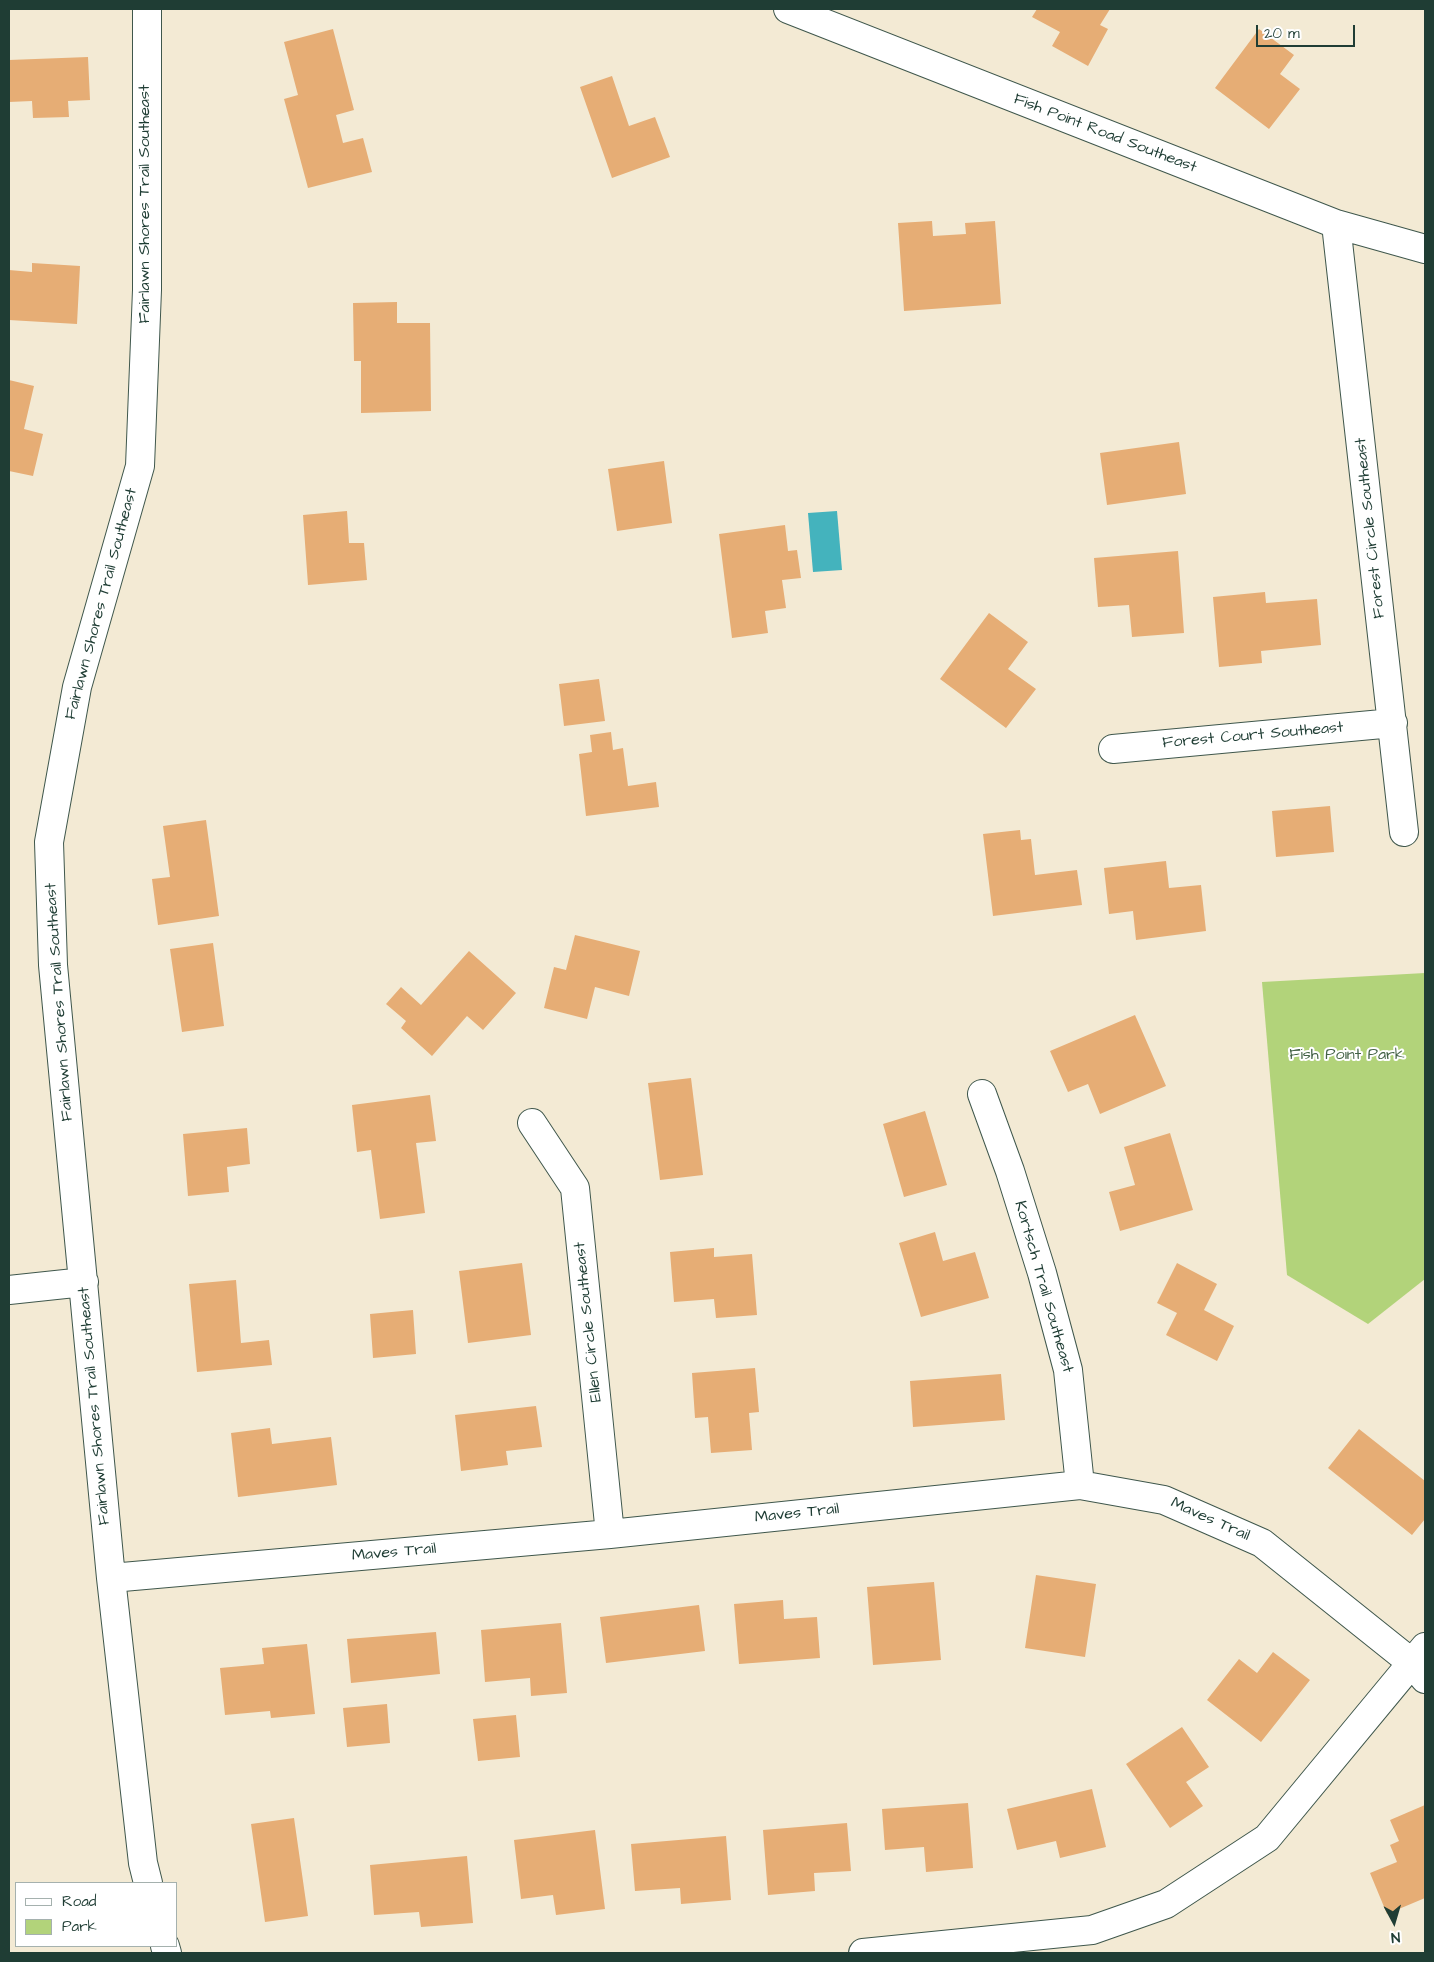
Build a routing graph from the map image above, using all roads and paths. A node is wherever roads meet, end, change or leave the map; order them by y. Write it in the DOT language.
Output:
graph roads {
  1 [pos="147,9"];
  2 [pos="788,9"];
  3 [pos="1336,224"];
  4 [pos="1425,249"];
  5 [pos="1393,723"];
  6 [pos="1112,749"];
  7 [pos="1404,832"];
  8 [pos="982,1094"];
  9 [pos="532,1123"];
  10 [pos="84,1282"];
  11 [pos="9,1290"];
  12 [pos="1080,1485"];
  13 [pos="610,1534"];
  14 [pos="111,1578"];
  15 [pos="1421,1663"];
  16 [pos="148,1882"];
  17 [pos="863,1953"];
  1 -- 10 [label="street, Fairlawn Shores Trail Southeast"];
  2 -- 3 [label="street, Fish Point Road Southeast"];
  3 -- 4 [label="street, Fish Point Road Southeast"];
  3 -- 5 [label="street, Forest Circle Southeast"];
  5 -- 6 [label="street, Forest Court Southeast"];
  5 -- 7 [label="street, Forest Circle Southeast"];
  8 -- 12 [label="street, Kortsch Trail Southeast"];
  9 -- 13 [label="street, Ellen Circle Southeast"];
  10 -- 11 [label="street"];
  10 -- 14 [label="street, Fairlawn Shores Trail Southeast"];
  12 -- 13 [label="street, Maves Trail"];
  12 -- 15 [label="street, Maves Trail"];
  13 -- 14 [label="street, Maves Trail"];
  14 -- 16 [label="street, Fairlawn Shores Trail Southeast"];
  15 -- 17 [label="street"];
}
